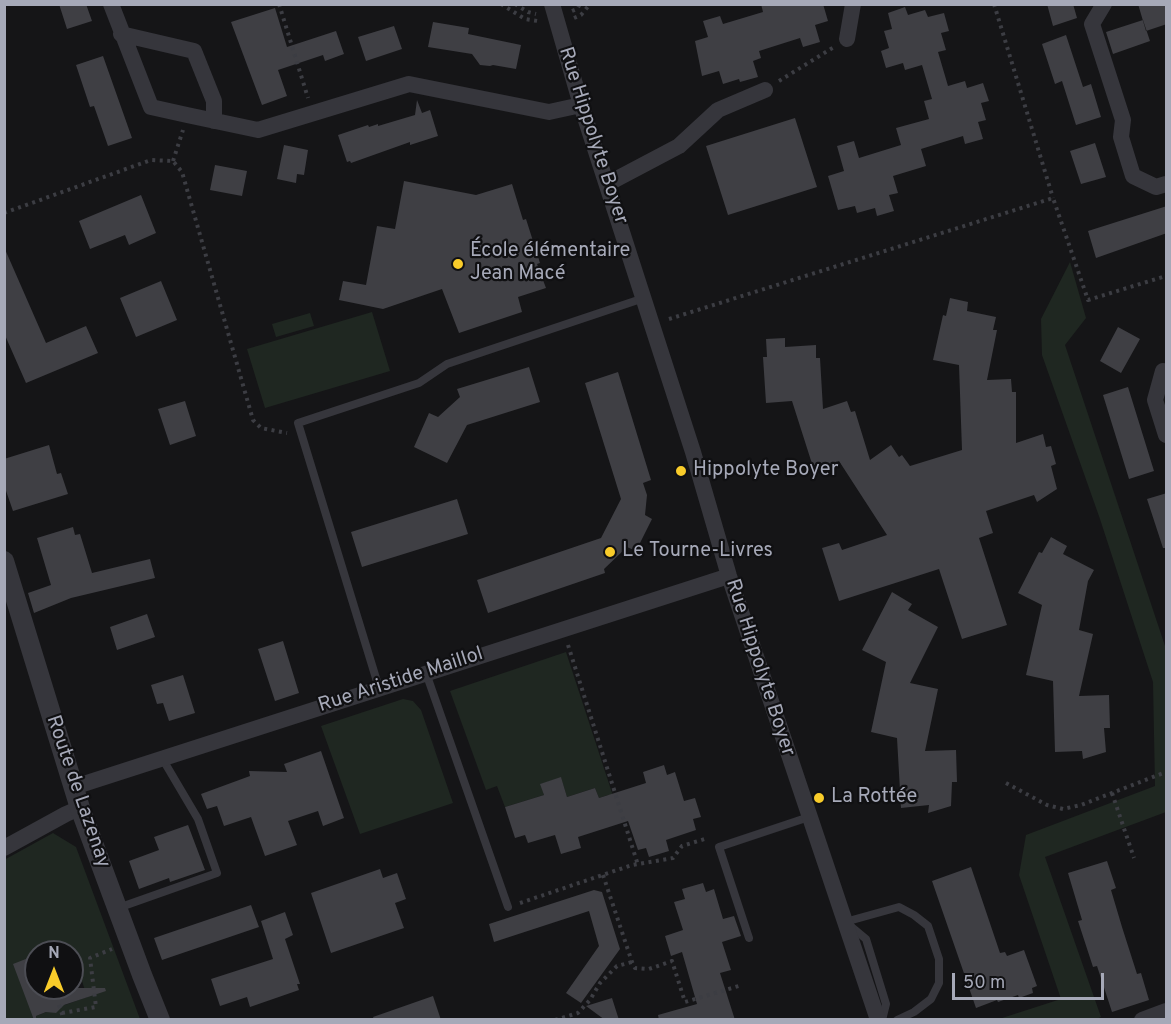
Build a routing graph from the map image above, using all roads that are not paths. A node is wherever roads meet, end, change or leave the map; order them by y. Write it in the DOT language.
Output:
graph roads {
  1 [pos="111,4"];
  2 [pos="552,4"];
  3 [pos="853,4"];
  4 [pos="1104,4"];
  5 [pos="121,34"];
  6 [pos="847,39"];
  7 [pos="765,90"];
  8 [pos="581,105"];
  9 [pos="214,121"];
  10 [pos="607,184"];
  11 [pos="1167,184"];
  12 [pos="644,298"];
  13 [pos="1163,371"];
  14 [pos="1167,435"];
  15 [pos="4,561"];
  16 [pos="729,576"];
  17 [pos="426,673"];
  18 [pos="380,688"];
  19 [pos="162,758"];
  20 [pos="74,787"];
  21 [pos="80,808"];
  22 [pos="809,817"];
  23 [pos="4,848"];
  24 [pos="508,907"];
  25 [pos="117,908"];
  26 [pos="845,922"];
  27 [pos="749,938"];
  28 [pos="1167,1011"];
  29 [pos="160,1020"];
  30 [pos="880,1020"];
  31 [pos="897,1020"];
  32 [pos="1142,1020"];
  1 -- 5 [label="street"];
  2 -- 8 [label="street, Rue Hippolyte Boyer"];
  3 -- 6 [label="street"];
  4 -- 11 [label="street"];
  5 -- 9 [label="street"];
  5 -- 9 [label="street"];
  7 -- 10 [label="street"];
  8 -- 9 [label="street"];
  8 -- 10 [label="street, Rue Hippolyte Boyer"];
  10 -- 12 [label="street, Rue Hippolyte Boyer"];
  12 -- 16 [label="street, Rue Hippolyte Boyer"];
  12 -- 18 [label="lane"];
  13 -- 14 [label="street"];
  15 -- 20 [label="street, Route de Lazenay"];
  16 -- 17 [label="street, Rue Aristide Maillol"];
  16 -- 22 [label="street, Rue Hippolyte Boyer"];
  17 -- 18 [label="street, Rue Aristide Maillol"];
  17 -- 24 [label="lane"];
  18 -- 19 [label="street, Rue Aristide Maillol"];
  19 -- 20 [label="street, Rue Aristide Maillol"];
  19 -- 25 [label="lane"];
  20 -- 21 [label="street, Route de Lazenay"];
  21 -- 23 [label="street"];
  21 -- 25 [label="street, Route de Lazenay"];
  22 -- 26 [label="street, Rue Hippolyte Boyer"];
  22 -- 27 [label="lane"];
  25 -- 29 [label="street, Route de Lazenay"];
  26 -- 30 [label="street, Rue Hippolyte Boyer"];
  26 -- 31 [label="lane"];
  28 -- 32 [label="street"];
}
